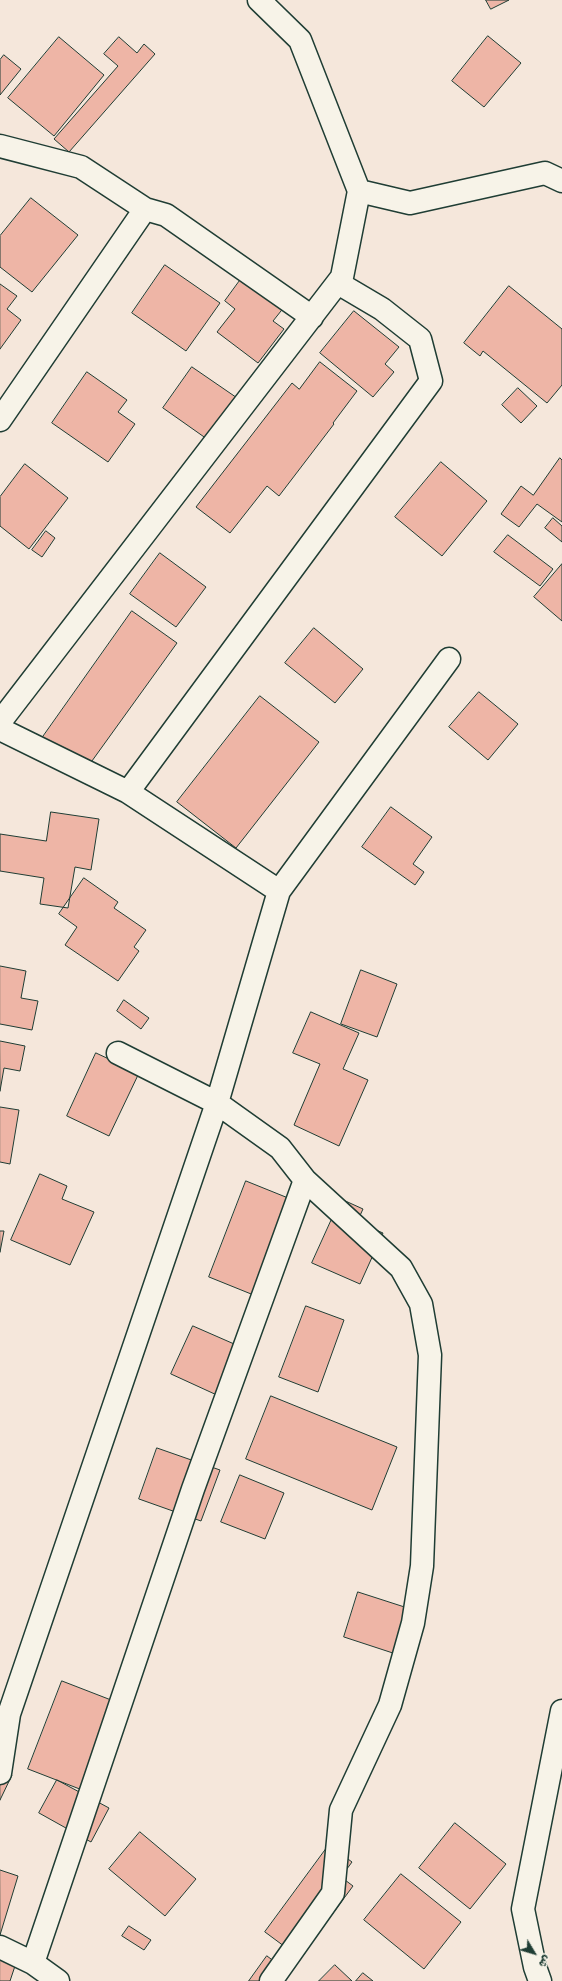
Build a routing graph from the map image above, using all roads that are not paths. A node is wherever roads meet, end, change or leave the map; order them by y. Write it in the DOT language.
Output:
graph roads {
  1 [pos="259,0"];
  2 [pos="0,146"];
  3 [pos="562,180"];
  4 [pos="360,191"];
  5 [pos="145,209"];
  6 [pos="338,282"];
  7 [pos="312,317"];
  8 [pos="0,420"];
  9 [pos="449,659"];
  10 [pos="0,722"];
  11 [pos="0,729"];
  12 [pos="128,792"];
  13 [pos="278,891"];
  14 [pos="118,1053"];
  15 [pos="217,1104"];
  16 [pos="305,1180"];
  17 [pos="562,1711"];
  18 [pos="0,1773"];
  19 [pos="0,1947"];
  20 [pos="33,1963"];
  21 [pos="58,1981"];
  22 [pos="272,1981"];
  23 [pos="540,1981"];
  1 -- 4 [label="street"];
  2 -- 5 [label="street"];
  3 -- 4 [label="street"];
  4 -- 6 [label="street"];
  5 -- 7 [label="street"];
  5 -- 8 [label="street"];
  6 -- 7 [label="street"];
  6 -- 12 [label="street"];
  7 -- 10 [label="street"];
  9 -- 13 [label="street"];
  11 -- 12 [label="street"];
  12 -- 13 [label="street"];
  13 -- 15 [label="street"];
  14 -- 15 [label="street"];
  15 -- 16 [label="street"];
  15 -- 18 [label="street"];
  16 -- 20 [label="street"];
  16 -- 22 [label="street"];
  17 -- 23 [label="street"];
  19 -- 20 [label="street"];
  20 -- 21 [label="street"];
}
